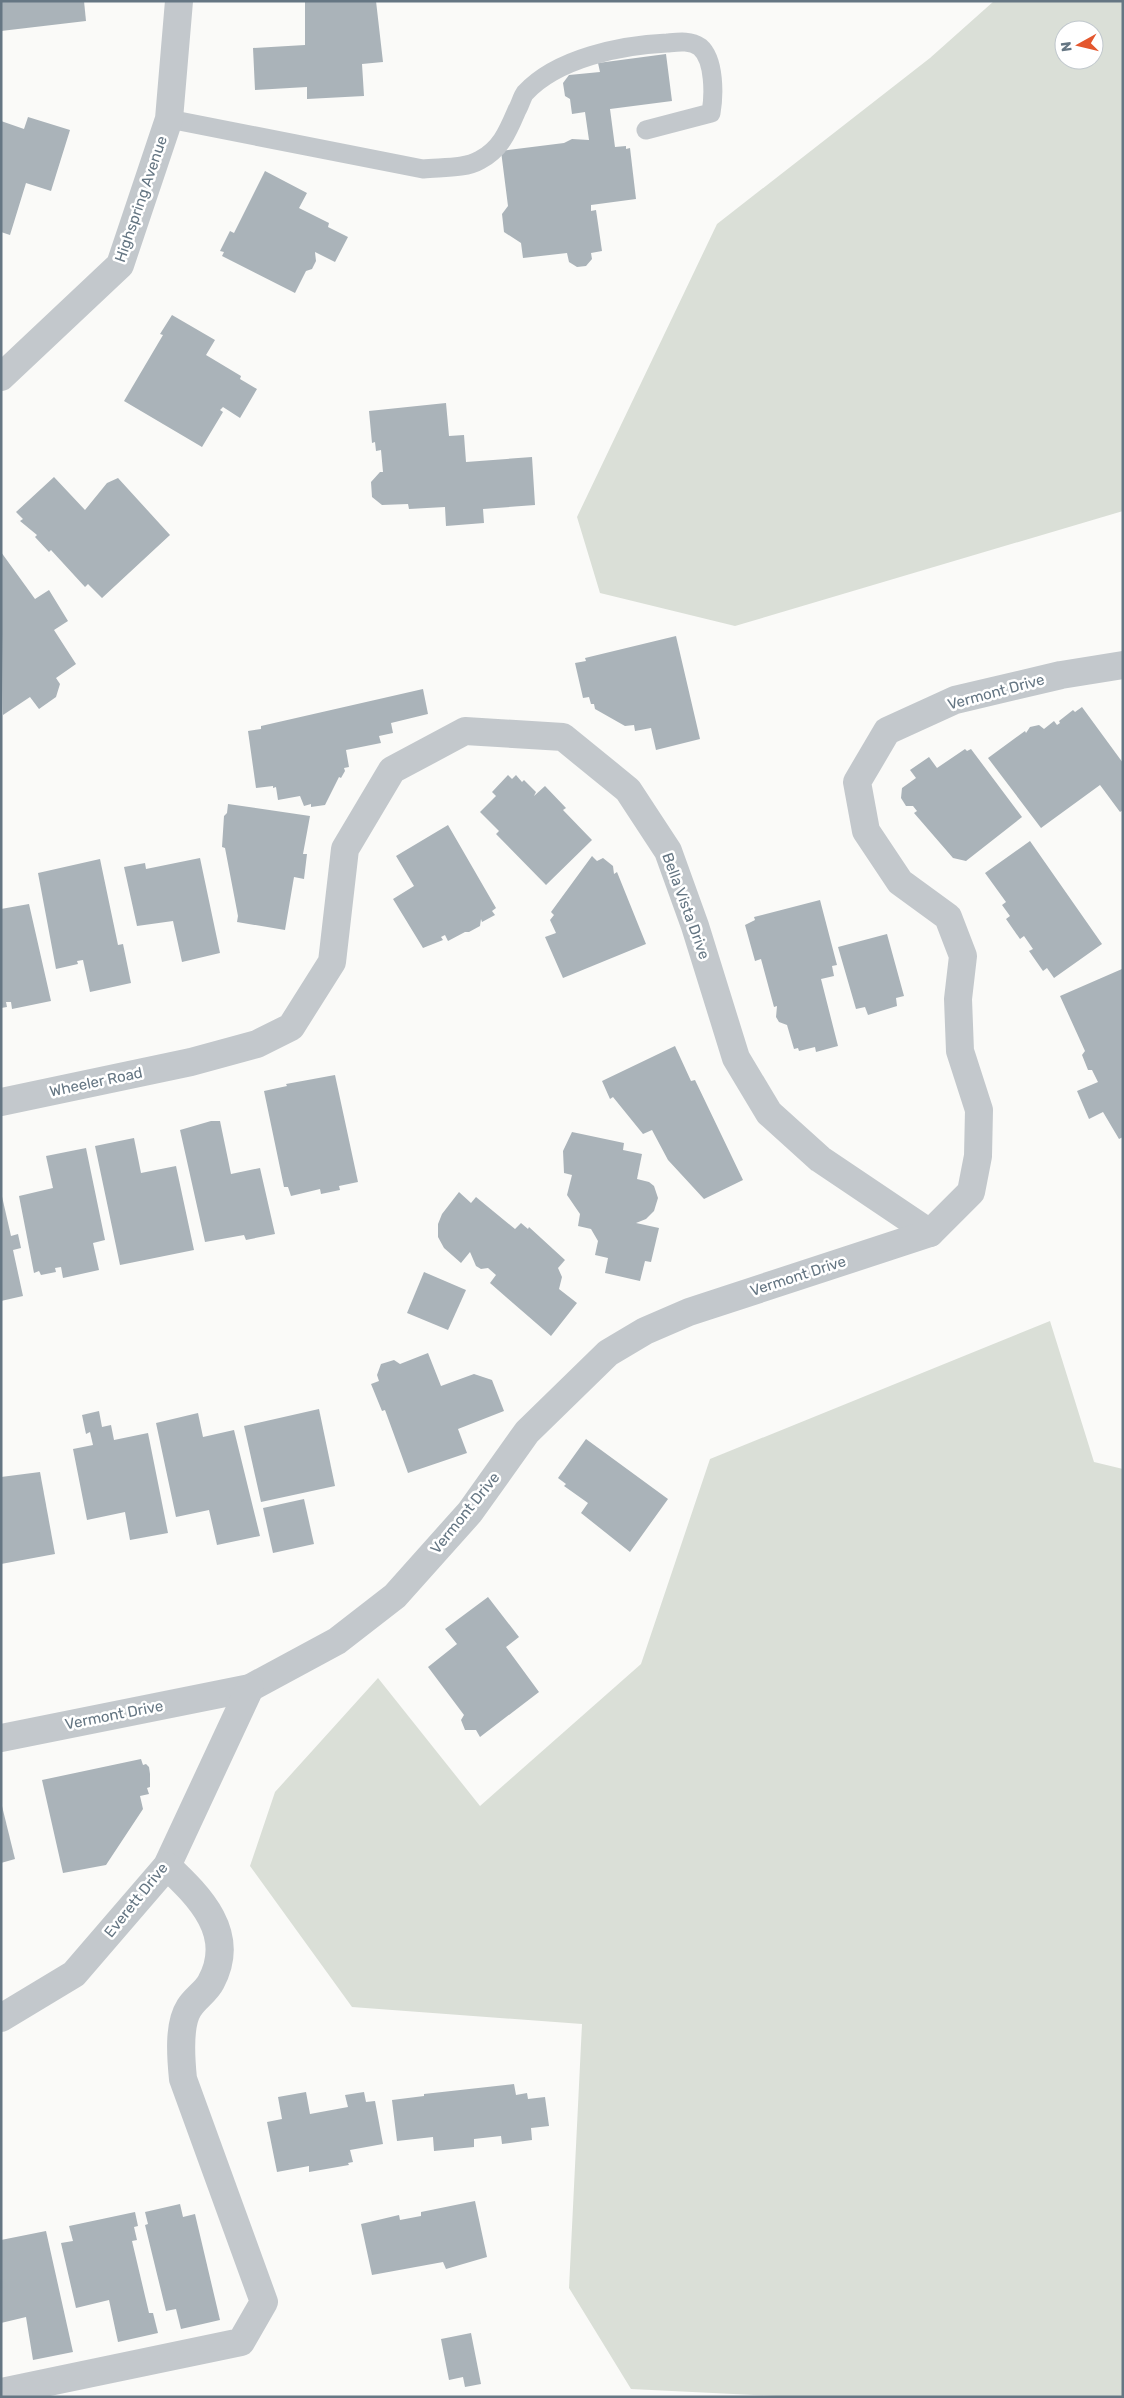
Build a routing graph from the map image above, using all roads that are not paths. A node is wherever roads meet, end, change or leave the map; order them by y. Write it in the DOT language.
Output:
graph roads {
  1 [pos="179,1"];
  2 [pos="169,119"];
  3 [pos="646,130"];
  4 [pos="1,378"];
  5 [pos="1123,665"];
  6 [pos="190,1062"];
  7 [pos="1,1102"];
  8 [pos="930,1233"];
  9 [pos="250,1688"];
  10 [pos="1,1738"];
  11 [pos="166,1866"];
  12 [pos="1,2018"];
  13 [pos="1,2392"];
  1 -- 2 [label="street, Highspring Avenue"];
  2 -- 3 [label="lane"];
  2 -- 4 [label="street, Highspring Avenue"];
  5 -- 8 [label="street, Vermont Drive"];
  6 -- 7 [label="street, Wheeler Road"];
  6 -- 8 [label="street, Bella Vista Drive"];
  8 -- 9 [label="street, Vermont Drive"];
  9 -- 10 [label="street, Vermont Drive"];
  9 -- 11 [label="street, Everett Drive"];
  11 -- 12 [label="street, Everett Drive"];
  11 -- 13 [label="street"];
}
